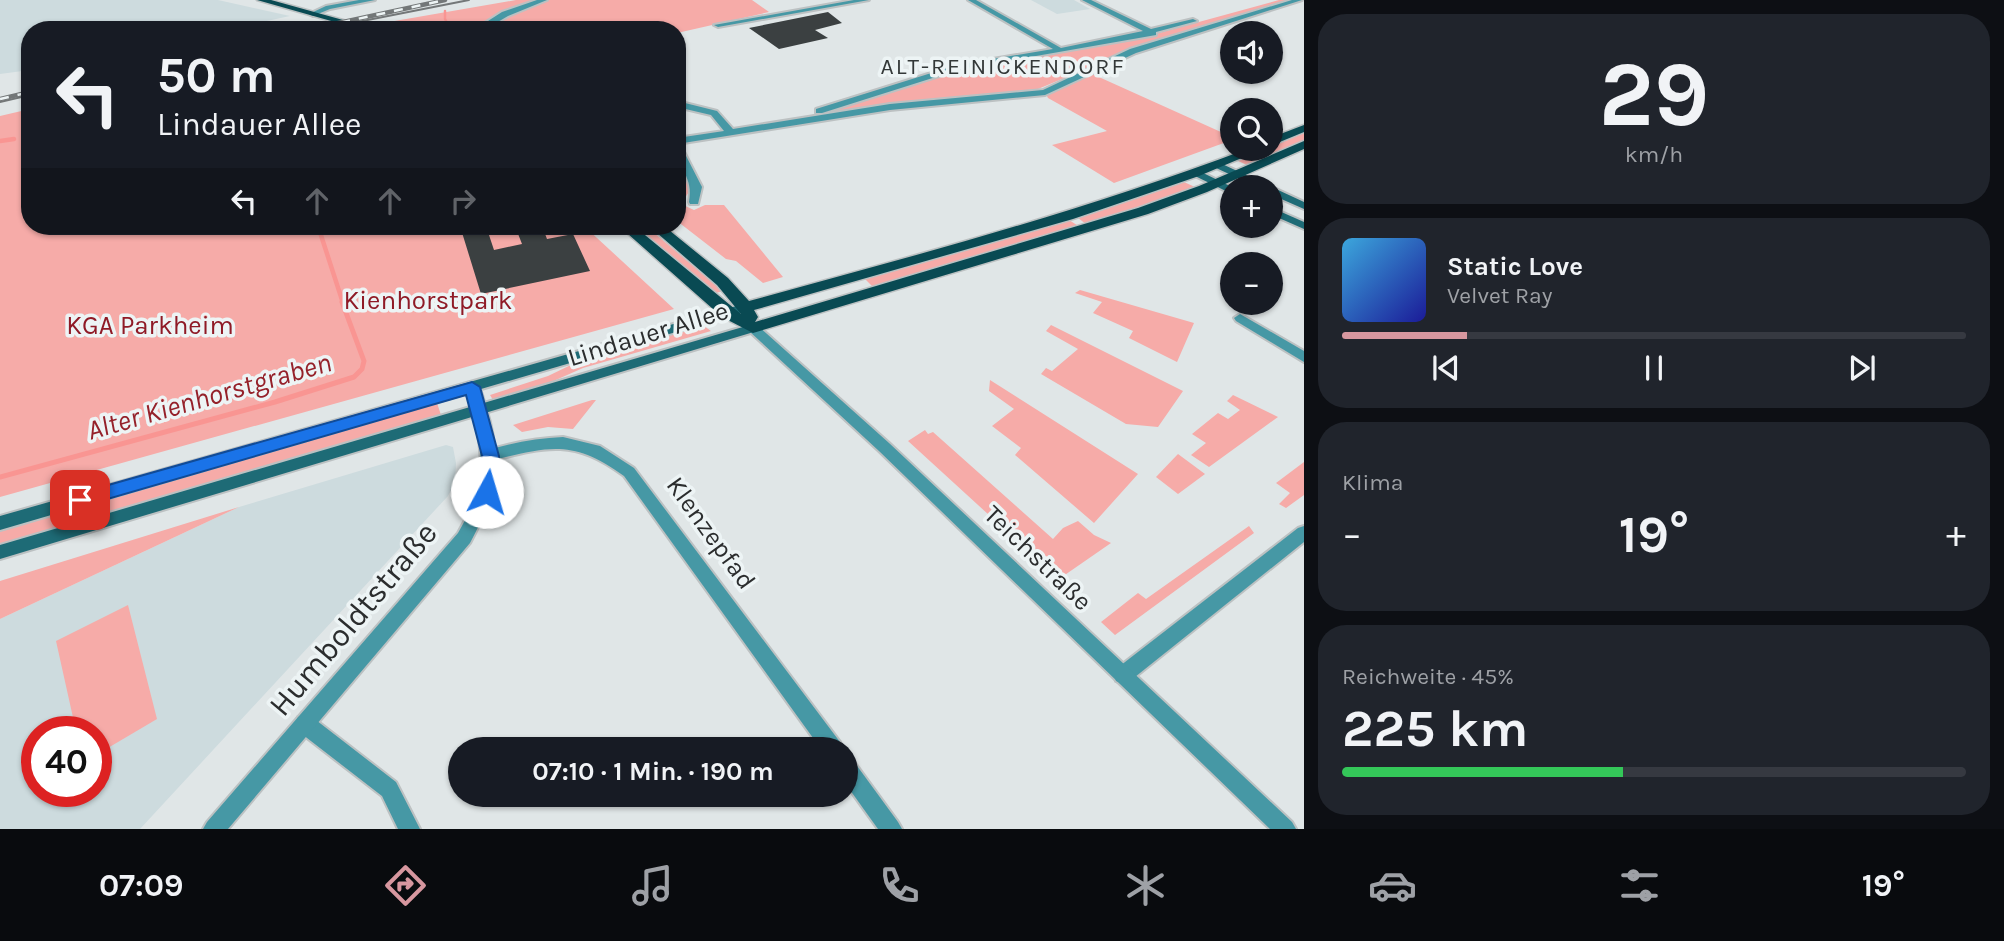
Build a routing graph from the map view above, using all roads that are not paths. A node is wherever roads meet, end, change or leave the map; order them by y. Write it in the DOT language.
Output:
graph roads {
  1 [pos="261,0"];
  2 [pos="372,0"];
  3 [pos="544,0"];
  4 [pos="812,0"];
  5 [pos="860,0"];
  6 [pos="866,0"];
  7 [pos="971,0"];
  8 [pos="1085,0"];
  9 [pos="1272,0"];
  10 [pos="1299,0"];
  11 [pos="821,6"];
  12 [pos="313,14"];
  13 [pos="1220,19"];
  14 [pos="340,21"];
  15 [pos="493,21"];
  16 [pos="718,25"];
  17 [pos="1152,33"];
  18 [pos="1168,39"];
  19 [pos="1109,42"];
  20 [pos="1060,50"];
  21 [pos="1133,51"];
  22 [pos="686,106"];
  23 [pos="771,126"];
  24 [pos="1304,128"];
  25 [pos="730,132"];
  26 [pos="1283,137"];
  27 [pos="686,139"];
  28 [pos="1304,145"];
  29 [pos="1227,161"];
  30 [pos="1217,165"];
  31 [pos="686,166"];
  32 [pos="1196,173"];
  33 [pos="1238,175"];
  34 [pos="1218,184"];
  35 [pos="1283,196"];
  36 [pos="694,202"];
  37 [pos="1304,206"];
  38 [pos="1283,216"];
  39 [pos="1304,226"];
  40 [pos="636,235"];
  41 [pos="667,235"];
  42 [pos="747,307"];
  43 [pos="727,313"];
  44 [pos="1240,318"];
  45 [pos="753,328"];
  46 [pos="1304,357"];
  47 [pos="472,387"];
  48 [pos="480,410"];
  49 [pos="491,456"];
  50 [pos="0,523"];
  51 [pos="1304,533"];
  52 [pos="0,552"];
  53 [pos="1123,675"];
  54 [pos="305,724"];
  55 [pos="824,737"];
  56 [pos="858,784"];
  57 [pos="214,829"];
  58 [pos="409,829"];
  59 [pos="891,829"];
  60 [pos="1285,829"];
  1 -- 12 [label="main road"];
  2 -- 12 [label="street"];
  3 -- 15 [label="street"];
  4 -- 11 [label="street"];
  5 -- 6 [label="street"];
  5 -- 11 [label="street"];
  7 -- 20 [label="street"];
  8 -- 17 [label="street"];
  9 -- 13 [label="street"];
  10 -- 13 [label="street"];
  11 -- 16 [label="street"];
  12 -- 14 [label="main road"];
  13 -- 17 [label="street"];
  13 -- 18 [label="street"];
  17 -- 18 [label="street"];
  17 -- 19 [label="street"];
  18 -- 21 [label="street"];
  19 -- 20 [label="street"];
  19 -- 21 [label="street"];
  20 -- 23 [label="street"];
  21 -- 23 [label="street"];
  22 -- 25 [label="street"];
  23 -- 25 [label="street"];
  24 -- 26 [label="main road"];
  25 -- 27 [label="street"];
  28 -- 33 [label="main road, Lindauer Allee"];
  29 -- 30 [label="main road, Lindauer Allee"];
  30 -- 32 [label="main road, Lindauer Allee"];
  30 -- 33 [label="main road"];
  31 -- 36 [label="street"];
  32 -- 34 [label="main road"];
  32 -- 42 [label="main road, Lindauer Allee"];
  34 -- 45 [label="main road, Lindauer Allee"];
  35 -- 37 [label="main road"];
  38 -- 39 [label="main road"];
  40 -- 43 [label="main road"];
  41 -- 42 [label="main road"];
  42 -- 43 [label="main road, Lindauer Allee"];
  42 -- 45 [label="main road"];
  43 -- 45 [label="main road"];
  43 -- 47 [label="main road, Lindauer Allee"];
  44 -- 46 [label="street"];
  45 -- 48 [label="main road, Lindauer Allee"];
  45 -- 53 [label="street, Teichstraße"];
  47 -- 48 [label="street, Humboldtstraße"];
  47 -- 50 [label="main road, Lindauer Allee"];
  48 -- 49 [label="street, Humboldtstraße"];
  48 -- 52 [label="main road, Lindauer Allee"];
  49 -- 54 [label="street, Humboldtstraße"];
  49 -- 55 [label="street, Klenzepfad"];
  51 -- 53 [label="street"];
  53 -- 60 [label="street, Teichstraße"];
  54 -- 57 [label="street, Humboldtstraße"];
  54 -- 58 [label="street"];
  56 -- 59 [label="street"];
}
